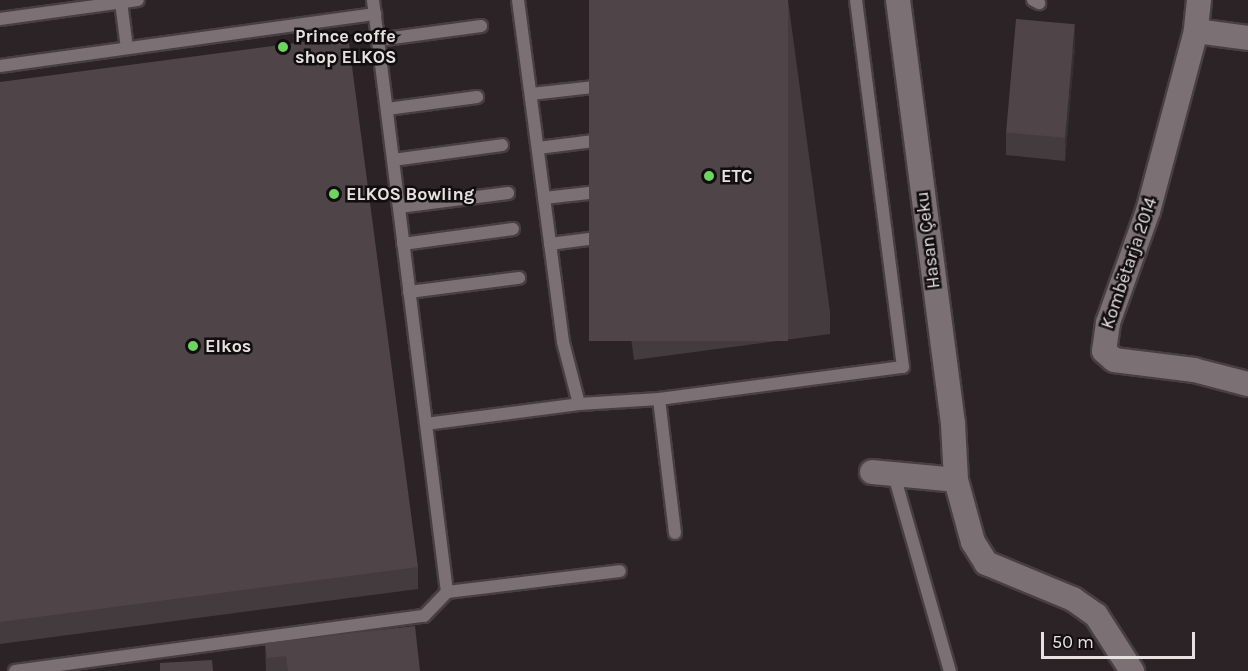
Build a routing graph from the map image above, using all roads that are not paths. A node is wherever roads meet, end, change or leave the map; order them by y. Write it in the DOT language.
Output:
graph roads {
  1 [pos="138,0"];
  2 [pos="373,0"];
  3 [pos="518,0"];
  4 [pos="856,0"];
  5 [pos="898,0"];
  6 [pos="1199,0"];
  7 [pos="121,2"];
  8 [pos="375,14"];
  9 [pos="0,19"];
  10 [pos="481,26"];
  11 [pos="1196,31"];
  12 [pos="1248,39"];
  13 [pos="378,40"];
  14 [pos="127,48"];
  15 [pos="0,66"];
  16 [pos="593,87"];
  17 [pos="531,94"];
  18 [pos="477,98"];
  19 [pos="387,109"];
  20 [pos="600,140"];
  21 [pos="502,145"];
  22 [pos="538,148"];
  23 [pos="393,160"];
  24 [pos="607,190"];
  25 [pos="508,193"];
  26 [pos="544,198"];
  27 [pos="399,207"];
  28 [pos="513,230"];
  29 [pos="612,236"];
  30 [pos="403,244"];
  31 [pos="550,244"];
  32 [pos="519,278"];
  33 [pos="410,292"];
  34 [pos="1248,384"];
  35 [pos="659,399"];
  36 [pos="579,404"];
  37 [pos="426,424"];
  38 [pos="883,473"];
  39 [pos="956,480"];
  40 [pos="675,533"];
  41 [pos="620,571"];
  42 [pos="447,592"];
  43 [pos="15,671"];
  44 [pos="950,671"];
  45 [pos="1132,671"];
  1 -- 7 [label="lane"];
  2 -- 8 [label="lane"];
  3 -- 17 [label="lane"];
  4 -- 35 [label="lane"];
  5 -- 39 [label="street, Hasan Çeku"];
  6 -- 11 [label="street, Kombëtarja 2014"];
  7 -- 9 [label="lane"];
  7 -- 14 [label="lane"];
  8 -- 13 [label="lane"];
  8 -- 14 [label="lane"];
  10 -- 13 [label="lane"];
  11 -- 12 [label="street"];
  11 -- 34 [label="street, Kombëtarja 2014"];
  13 -- 19 [label="lane"];
  14 -- 15 [label="lane"];
  16 -- 17 [label="lane"];
  17 -- 22 [label="lane"];
  18 -- 19 [label="lane"];
  19 -- 23 [label="lane"];
  20 -- 22 [label="lane"];
  21 -- 23 [label="lane"];
  22 -- 26 [label="lane"];
  23 -- 27 [label="lane"];
  24 -- 26 [label="lane"];
  25 -- 27 [label="lane"];
  26 -- 31 [label="lane"];
  27 -- 30 [label="lane"];
  28 -- 30 [label="lane"];
  29 -- 31 [label="lane"];
  30 -- 33 [label="lane"];
  31 -- 36 [label="lane"];
  32 -- 33 [label="lane"];
  33 -- 37 [label="lane"];
  35 -- 36 [label="lane"];
  35 -- 40 [label="lane"];
  36 -- 37 [label="lane"];
  37 -- 42 [label="lane"];
  38 -- 39 [label="street"];
  38 -- 44 [label="lane"];
  39 -- 45 [label="street, Hasan Çeku"];
  41 -- 42 [label="lane"];
  42 -- 43 [label="lane"];
}
